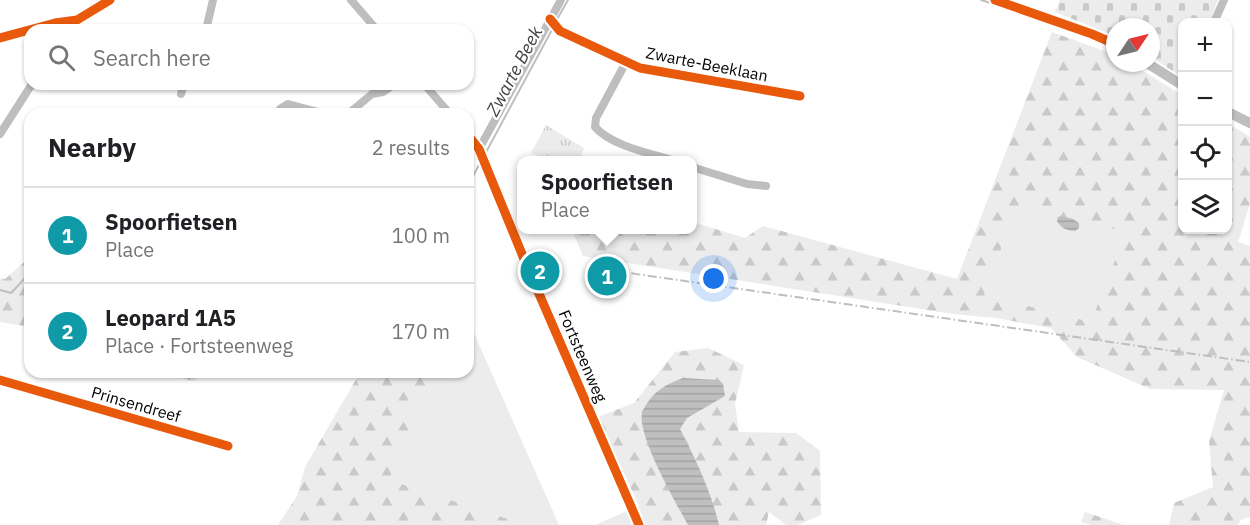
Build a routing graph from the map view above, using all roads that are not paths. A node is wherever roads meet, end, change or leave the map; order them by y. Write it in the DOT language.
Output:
graph roads {
  1 [pos="110,0"];
  2 [pos="213,0"];
  3 [pos="351,0"];
  4 [pos="561,0"];
  5 [pos="998,0"];
  6 [pos="1224,0"];
  7 [pos="1216,18"];
  8 [pos="550,19"];
  9 [pos="69,24"];
  10 [pos="207,24"];
  11 [pos="372,24"];
  12 [pos="24,31"];
  13 [pos="0,38"];
  14 [pos="1106,40"];
  15 [pos="627,62"];
  16 [pos="1160,71"];
  17 [pos="1178,82"];
  18 [pos="28,90"];
  19 [pos="182,90"];
  20 [pos="386,90"];
  21 [pos="429,90"];
  22 [pos="181,94"];
  23 [pos="800,96"];
  24 [pos="282,108"];
  25 [pos="303,108"];
  26 [pos="355,108"];
  27 [pos="445,108"];
  28 [pos="1232,114"];
  29 [pos="1250,123"];
  30 [pos="0,134"];
  31 [pos="474,143"];
  32 [pos="479,149"];
  33 [pos="659,156"];
  34 [pos="697,168"];
  35 [pos="766,186"];
  36 [pos="0,380"];
  37 [pos="228,446"];
  38 [pos="639,525"];
  1 -- 9 [label="street"];
  2 -- 10 [label="street"];
  3 -- 11 [label="street"];
  4 -- 8 [label="street"];
  5 -- 14 [label="street"];
  6 -- 7 [label="street"];
  8 -- 15 [label="street, Zwarte-Beeklaan"];
  8 -- 32 [label="street"];
  12 -- 13 [label="street"];
  15 -- 23 [label="street, Zwarte-Beeklaan"];
  15 -- 33 [label="street"];
  16 -- 17 [label="street"];
  18 -- 30 [label="street"];
  19 -- 22 [label="street"];
  20 -- 26 [label="street"];
  21 -- 27 [label="street"];
  24 -- 25 [label="street"];
  28 -- 29 [label="street"];
  31 -- 32 [label="street, Fortsteenweg"];
  32 -- 38 [label="street, Fortsteenweg"];
  34 -- 35 [label="street"];
  36 -- 37 [label="street, Prinsendreef"];
}
